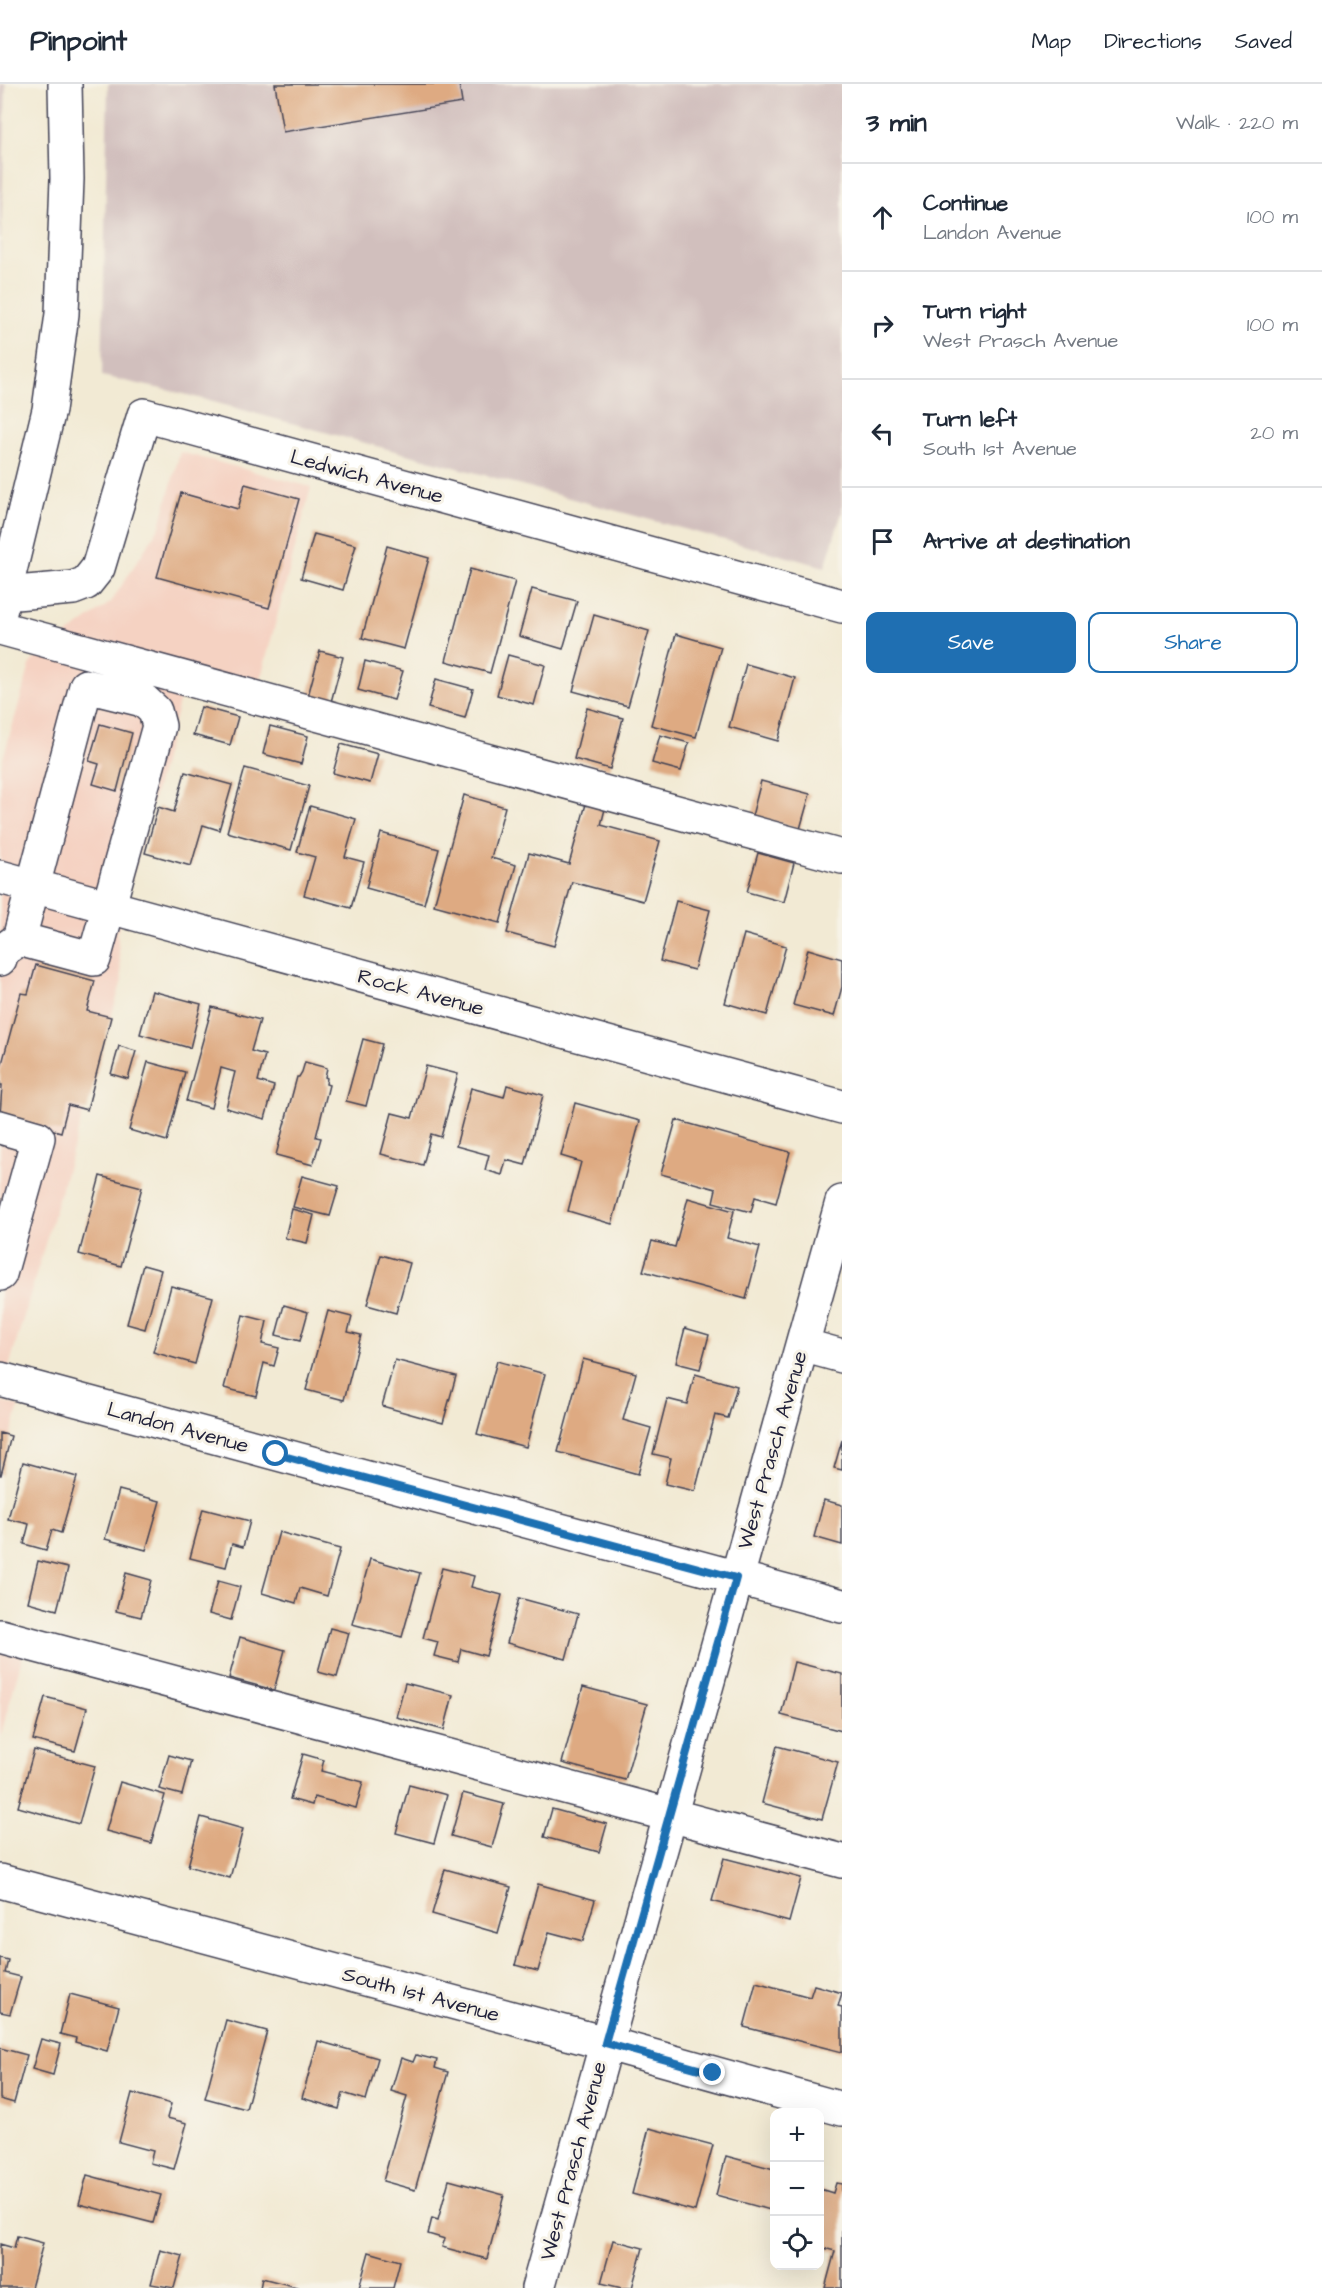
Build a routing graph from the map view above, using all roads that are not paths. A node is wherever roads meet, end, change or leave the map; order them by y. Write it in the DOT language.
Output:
graph roads {
  1 [pos="65,84"];
  2 [pos="2,603"];
  3 [pos="842,606"];
  4 [pos="0,628"];
  5 [pos="842,857"];
  6 [pos="0,877"];
  7 [pos="34,886"];
  8 [pos="108,906"];
  9 [pos="10,949"];
  10 [pos="842,1107"];
  11 [pos="0,1127"];
  12 [pos="842,1202"];
  13 [pos="0,1274"];
  14 [pos="802,1345"];
  15 [pos="842,1356"];
  16 [pos="0,1379"];
  17 [pos="736,1578"];
  18 [pos="842,1606"];
  19 [pos="0,1636"];
  20 [pos="670,1815"];
  21 [pos="842,1861"];
  22 [pos="0,1881"];
  23 [pos="605,2043"];
  24 [pos="842,2109"];
  25 [pos="537,2288"];
  1 -- 2 [label="street"];
  2 -- 3 [label="street, Ledwich Avenue"];
  4 -- 5 [label="street"];
  6 -- 7 [label="street, Rock Avenue"];
  7 -- 8 [label="street, Rock Avenue"];
  7 -- 8 [label="street"];
  7 -- 9 [label="street"];
  8 -- 9 [label="street"];
  8 -- 10 [label="street, Rock Avenue"];
  11 -- 13 [label="street"];
  12 -- 14 [label="street, West Prasch Avenue"];
  14 -- 15 [label="street"];
  14 -- 17 [label="street, West Prasch Avenue"];
  16 -- 17 [label="street, Landon Avenue"];
  17 -- 18 [label="street, Landon Avenue"];
  17 -- 20 [label="street, West Prasch Avenue"];
  19 -- 20 [label="street"];
  20 -- 21 [label="street"];
  20 -- 23 [label="street, West Prasch Avenue"];
  22 -- 23 [label="street, South 1st Avenue"];
  23 -- 24 [label="street, South 1st Avenue"];
  23 -- 25 [label="street, West Prasch Avenue"];
}
